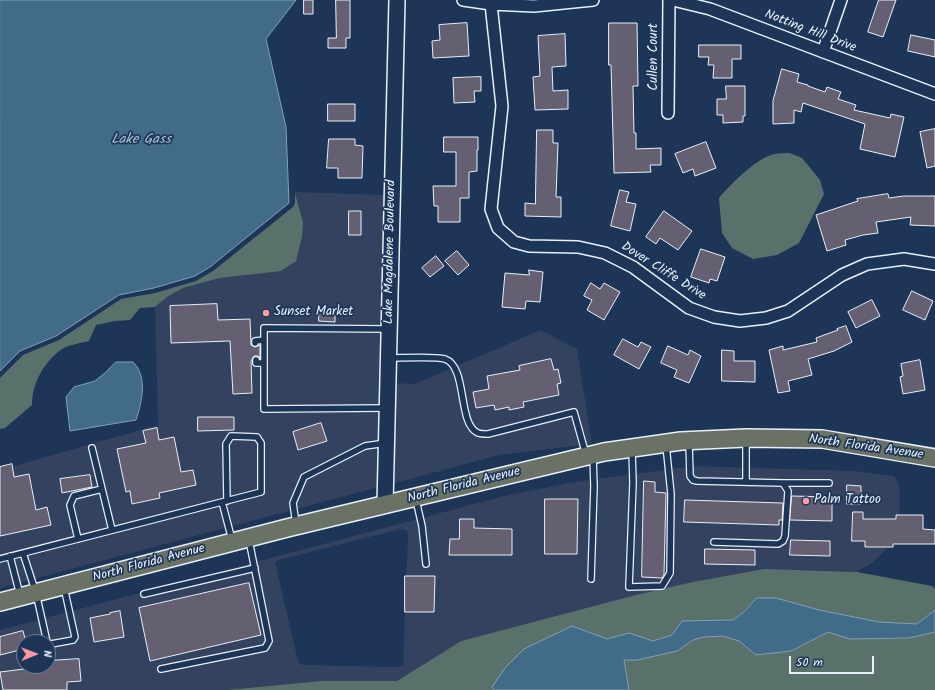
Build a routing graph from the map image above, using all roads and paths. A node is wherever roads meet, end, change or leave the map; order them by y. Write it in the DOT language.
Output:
graph roads {
  1 [pos="397,0"];
  2 [pos="463,0"];
  3 [pos="593,0"];
  4 [pos="669,0"];
  5 [pos="673,0"];
  6 [pos="841,0"];
  7 [pos="491,4"];
  8 [pos="823,52"];
  9 [pos="935,94"];
  10 [pos="668,113"];
  11 [pos="935,264"];
  12 [pos="389,329"];
  13 [pos="264,340"];
  14 [pos="255,343"];
  15 [pos="389,358"];
  16 [pos="256,360"];
  17 [pos="264,363"];
  18 [pos="387,408"];
  19 [pos="746,438"];
  20 [pos="688,441"];
  21 [pos="386,443"];
  22 [pos="666,443"];
  23 [pos="92,448"];
  24 [pos="632,448"];
  25 [pos="590,455"];
  26 [pos="935,458"];
  27 [pos="746,482"];
  28 [pos="782,483"];
  29 [pos="829,483"];
  30 [pos="102,489"];
  31 [pos="415,498"];
  32 [pos="224,502"];
  33 [pos="385,505"];
  34 [pos="297,526"];
  35 [pos="112,530"];
  36 [pos="249,538"];
  37 [pos="78,539"];
  38 [pos="232,542"];
  39 [pos="714,542"];
  40 [pos="23,553"];
  41 [pos="10,556"];
  42 [pos="0,559"];
  43 [pos="426,564"];
  44 [pos="255,568"];
  45 [pos="591,579"];
  46 [pos="64,586"];
  47 [pos="144,594"];
  48 [pos="28,595"];
  49 [pos="0,602"];
  50 [pos="43,634"];
  51 [pos="56,643"];
  52 [pos="161,669"];
  1 -- 12 [label="street, Lake Magdalene Boulevard"];
  2 -- 7 [label="street"];
  3 -- 7 [label="street"];
  4 -- 10 [label="street, Cullen Court"];
  5 -- 8 [label="street, Notting Hill Drive"];
  6 -- 8 [label="street"];
  7 -- 11 [label="street, Dover Cliffe Drive"];
  8 -- 9 [label="street, Notting Hill Drive"];
  12 -- 13 [label="lane"];
  12 -- 15 [label="street, Lake Magdalene Boulevard"];
  13 -- 14 [label="lane"];
  13 -- 17 [label="lane"];
  15 -- 18 [label="street, Lake Magdalene Boulevard"];
  15 -- 25 [label="lane"];
  16 -- 17 [label="lane"];
  17 -- 18 [label="lane"];
  18 -- 21 [label="street, Lake Magdalene Boulevard"];
  19 -- 20 [label="main road, North Florida Avenue"];
  19 -- 26 [label="main road, North Florida Avenue"];
  19 -- 27 [label="lane"];
  20 -- 22 [label="main road, North Florida Avenue"];
  20 -- 27 [label="lane"];
  21 -- 33 [label="street, Lake Magdalene Boulevard"];
  21 -- 34 [label="lane"];
  22 -- 24 [label="main road, North Florida Avenue"];
  22 -- 24 [label="lane"];
  23 -- 30 [label="lane"];
  24 -- 25 [label="main road, North Florida Avenue"];
  25 -- 31 [label="main road, North Florida Avenue"];
  25 -- 45 [label="lane"];
  27 -- 28 [label="lane"];
  28 -- 29 [label="lane"];
  28 -- 39 [label="lane"];
  30 -- 35 [label="lane"];
  30 -- 37 [label="lane"];
  31 -- 33 [label="main road, North Florida Avenue"];
  31 -- 43 [label="lane"];
  32 -- 32 [label="lane"];
  32 -- 35 [label="lane"];
  32 -- 38 [label="lane"];
  33 -- 34 [label="main road, North Florida Avenue"];
  34 -- 36 [label="main road, North Florida Avenue"];
  35 -- 37 [label="lane"];
  36 -- 38 [label="main road, North Florida Avenue"];
  36 -- 44 [label="lane"];
  37 -- 40 [label="lane"];
  38 -- 46 [label="main road, North Florida Avenue"];
  40 -- 41 [label="lane"];
  40 -- 48 [label="lane"];
  41 -- 42 [label="lane"];
  41 -- 48 [label="lane"];
  44 -- 47 [label="lane"];
  44 -- 52 [label="lane"];
  46 -- 48 [label="main road, North Florida Avenue"];
  46 -- 51 [label="lane"];
  48 -- 49 [label="main road, North Florida Avenue"];
  48 -- 50 [label="lane"];
}
